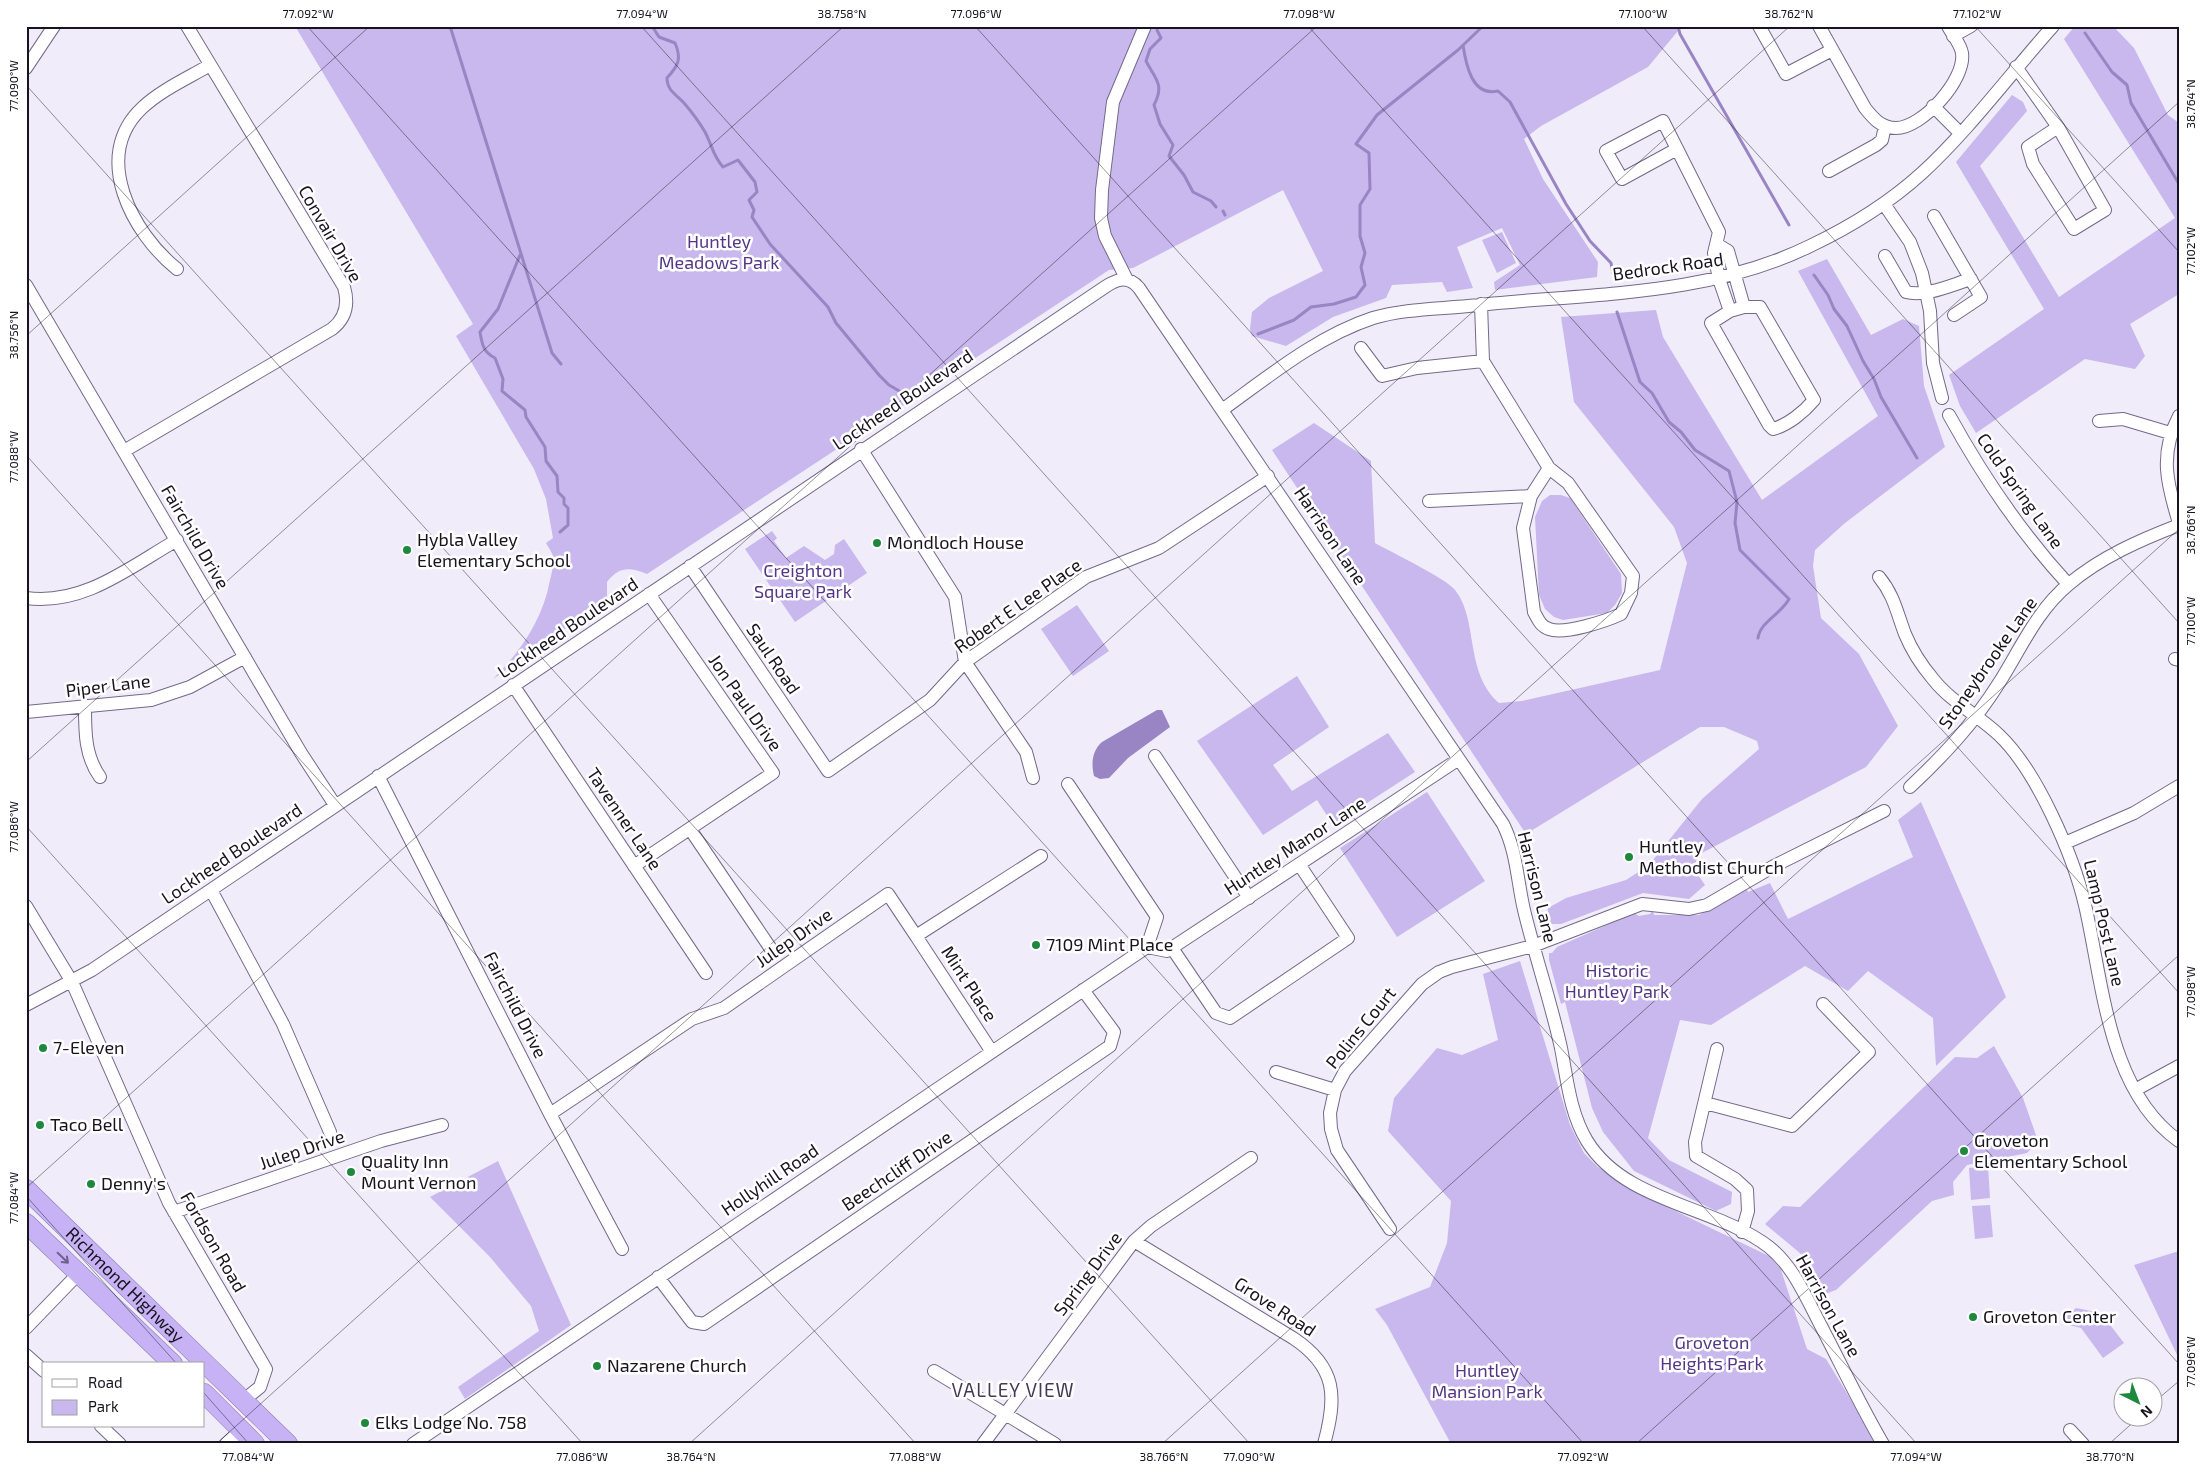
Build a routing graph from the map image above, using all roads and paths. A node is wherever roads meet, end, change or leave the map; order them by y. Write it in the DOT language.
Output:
graph roads {
  1 [pos="54,26"];
  2 [pos="187,26"];
  3 [pos="1144,26"];
  4 [pos="1759,26"];
  5 [pos="1820,26"];
  6 [pos="1971,26"];
  7 [pos="2053,26"];
  8 [pos="1951,31"];
  9 [pos="1832,50"];
  10 [pos="210,65"];
  11 [pos="2016,67"];
  12 [pos="26,68"];
  13 [pos="1933,106"];
  14 [pos="1885,126"];
  15 [pos="2058,127"];
  16 [pos="1960,133"];
  17 [pos="1677,149"];
  18 [pos="1830,171"];
  19 [pos="1884,204"];
  20 [pos="1934,216"];
  21 [pos="1718,245"];
  22 [pos="1886,256"];
  23 [pos="177,269"];
  24 [pos="1735,276"];
  25 [pos="1719,279"];
  26 [pos="1127,280"];
  27 [pos="1971,280"];
  28 [pos="26,284"];
  29 [pos="1927,292"];
  30 [pos="1481,304"];
  31 [pos="1744,307"];
  32 [pos="1730,311"];
  33 [pos="1954,315"];
  34 [pos="1361,348"];
  35 [pos="1483,361"];
  36 [pos="1942,398"];
  37 [pos="1222,410"];
  38 [pos="1949,415"];
  39 [pos="2179,416"];
  40 [pos="2098,421"];
  41 [pos="2170,433"];
  42 [pos="860,449"];
  43 [pos="124,452"];
  44 [pos="1550,468"];
  45 [pos="1268,476"];
  46 [pos="1531,496"];
  47 [pos="1429,501"];
  48 [pos="2179,524"];
  49 [pos="176,540"];
  50 [pos="690,566"];
  51 [pos="1879,577"];
  52 [pos="2068,584"];
  53 [pos="649,594"];
  54 [pos="26,598"];
  55 [pos="245,657"];
  56 [pos="965,662"];
  57 [pos="513,685"];
  58 [pos="85,708"];
  59 [pos="26,712"];
  60 [pos="1976,717"];
  61 [pos="1155,756"];
  62 [pos="1459,759"];
  63 [pos="828,771"];
  64 [pos="378,776"];
  65 [pos="100,777"];
  66 [pos="1033,778"];
  67 [pos="1068,784"];
  68 [pos="1910,786"];
  69 [pos="2179,786"];
  70 [pos="335,805"];
  71 [pos="1884,811"];
  72 [pos="690,829"];
  73 [pos="2065,843"];
  74 [pos="1042,856"];
  75 [pos="1300,864"];
  76 [pos="634,866"];
  77 [pos="211,890"];
  78 [pos="1249,898"];
  79 [pos="26,906"];
  80 [pos="916,936"];
  81 [pos="1533,946"];
  82 [pos="1147,947"];
  83 [pos="1172,948"];
  84 [pos="771,949"];
  85 [pos="706,973"];
  86 [pos="72,982"];
  87 [pos="1083,990"];
  88 [pos="1824,1004"];
  89 [pos="26,1005"];
  90 [pos="1717,1049"];
  91 [pos="992,1052"];
  92 [pos="2179,1066"];
  93 [pos="1276,1072"];
  94 [pos="1335,1090"];
  95 [pos="2135,1090"];
  96 [pos="1705,1104"];
  97 [pos="550,1114"];
  98 [pos="442,1125"];
  99 [pos="330,1132"];
  100 [pos="2179,1141"];
  101 [pos="1251,1158"];
  102 [pos="26,1189"];
  103 [pos="174,1212"];
  104 [pos="26,1223"];
  105 [pos="1390,1229"];
  106 [pos="1742,1232"];
  107 [pos="1134,1241"];
  108 [pos="622,1249"];
  109 [pos="79,1273"];
  110 [pos="658,1278"];
  111 [pos="26,1328"];
  112 [pos="26,1355"];
  113 [pos="171,1362"];
  114 [pos="205,1362"];
  115 [pos="205,1362"];
  116 [pos="42,1370"];
  117 [pos="934,1371"];
  118 [pos="205,1395"];
  119 [pos="244,1400"];
  120 [pos="1005,1414"];
  121 [pos="103,1428"];
  122 [pos="241,1430"];
  123 [pos="2070,1430"];
  124 [pos="120,1444"];
  125 [pos="226,1444"];
  126 [pos="255,1444"];
  127 [pos="288,1444"];
  128 [pos="413,1444"];
  129 [pos="983,1444"];
  130 [pos="1055,1444"];
  131 [pos="1324,1444"];
  132 [pos="1883,1444"];
  133 [pos="2083,1444"];
  1 -- 12 [label="street"];
  2 -- 10 [label="street, Convair Drive"];
  3 -- 26 [label="street"];
  4 -- 9 [label="street"];
  5 -- 9 [label="street"];
  6 -- 8 [label="street"];
  7 -- 11 [label="street, Bedrock Road"];
  8 -- 13 [label="street"];
  9 -- 14 [label="street"];
  10 -- 23 [label="street"];
  10 -- 43 [label="street, Convair Drive"];
  11 -- 15 [label="street"];
  11 -- 16 [label="street, Bedrock Road"];
  13 -- 14 [label="street"];
  13 -- 16 [label="street"];
  14 -- 18 [label="street"];
  15 -- 15 [label="street"];
  16 -- 19 [label="street, Bedrock Road"];
  17 -- 17 [label="street"];
  17 -- 21 [label="street"];
  19 -- 24 [label="street, Bedrock Road"];
  19 -- 29 [label="street"];
  20 -- 27 [label="street"];
  21 -- 24 [label="street"];
  21 -- 25 [label="street"];
  22 -- 29 [label="street"];
  24 -- 25 [label="street, Bedrock Road"];
  24 -- 31 [label="street"];
  25 -- 30 [label="street, Bedrock Road"];
  25 -- 32 [label="street"];
  26 -- 37 [label="street, Harrison Lane"];
  26 -- 42 [label="street, Lockheed Boulevard"];
  27 -- 29 [label="street"];
  27 -- 33 [label="street"];
  28 -- 43 [label="street, Fairchild Drive"];
  29 -- 36 [label="street"];
  30 -- 35 [label="street"];
  30 -- 37 [label="street, Bedrock Road"];
  31 -- 32 [label="street"];
  31 -- 32 [label="street"];
  34 -- 35 [label="street"];
  35 -- 44 [label="street"];
  37 -- 45 [label="street, Harrison Lane"];
  38 -- 52 [label="street, Cold Spring Lane"];
  39 -- 41 [label="street"];
  40 -- 41 [label="street"];
  41 -- 48 [label="street"];
  42 -- 50 [label="street, Lockheed Boulevard"];
  42 -- 56 [label="street"];
  43 -- 49 [label="street, Fairchild Drive"];
  44 -- 46 [label="street"];
  44 -- 46 [label="street"];
  45 -- 56 [label="street, Robert E Lee Place"];
  45 -- 62 [label="street, Harrison Lane"];
  46 -- 47 [label="street"];
  48 -- 52 [label="street, Stoneybrooke Lane"];
  49 -- 54 [label="street"];
  49 -- 55 [label="street, Fairchild Drive"];
  50 -- 53 [label="street, Lockheed Boulevard"];
  50 -- 63 [label="street, Saul Road"];
  51 -- 60 [label="street, Lamp Post Lane"];
  52 -- 60 [label="street, Stoneybrooke Lane"];
  53 -- 57 [label="street, Lockheed Boulevard"];
  53 -- 72 [label="street, Jon Paul Drive"];
  55 -- 58 [label="street, Piper Lane"];
  55 -- 70 [label="street, Fairchild Drive"];
  56 -- 63 [label="street, Robert E Lee Place"];
  56 -- 66 [label="street"];
  57 -- 64 [label="street, Lockheed Boulevard"];
  57 -- 76 [label="street, Tavenner Lane"];
  58 -- 59 [label="street, Piper Lane"];
  58 -- 65 [label="street"];
  60 -- 68 [label="street, Stoneybrooke Lane"];
  60 -- 73 [label="street, Lamp Post Lane"];
  61 -- 78 [label="street"];
  62 -- 75 [label="street, Huntley Manor Lane"];
  62 -- 81 [label="street, Harrison Lane"];
  64 -- 70 [label="street, Lockheed Boulevard"];
  64 -- 97 [label="street, Fairchild Drive"];
  67 -- 82 [label="street"];
  69 -- 73 [label="street"];
  70 -- 77 [label="street, Lockheed Boulevard"];
  71 -- 81 [label="street, Polins Court"];
  72 -- 76 [label="street, Jon Paul Drive"];
  72 -- 84 [label="street"];
  73 -- 95 [label="street, Lamp Post Lane"];
  74 -- 80 [label="street"];
  75 -- 78 [label="street, Huntley Manor Lane"];
  75 -- 83 [label="street"];
  76 -- 85 [label="street, Tavenner Lane"];
  77 -- 86 [label="street, Lockheed Boulevard"];
  77 -- 99 [label="street"];
  78 -- 83 [label="street, Huntley Manor Lane"];
  79 -- 86 [label="street, Fordson Road"];
  80 -- 91 [label="street, Mint Place"];
  80 -- 97 [label="street, Julep Drive"];
  81 -- 94 [label="street, Polins Court"];
  81 -- 106 [label="street, Harrison Lane"];
  82 -- 83 [label="street"];
  82 -- 87 [label="street, Hollyhill Road"];
  86 -- 89 [label="street, Lockheed Boulevard"];
  86 -- 103 [label="street, Fordson Road"];
  87 -- 91 [label="street, Hollyhill Road"];
  87 -- 110 [label="street, Beechcliff Drive"];
  88 -- 96 [label="street"];
  90 -- 96 [label="street"];
  91 -- 110 [label="street, Hollyhill Road"];
  92 -- 95 [label="street"];
  93 -- 94 [label="street"];
  94 -- 105 [label="street, Polins Court"];
  95 -- 100 [label="street, Lamp Post Lane"];
  96 -- 106 [label="street"];
  97 -- 108 [label="street, Fairchild Drive"];
  98 -- 103 [label="street, Julep Drive"];
  101 -- 107 [label="street, Spring Drive"];
  102 -- 115 [label="highway, Richmond Highway"];
  103 -- 119 [label="street, Fordson Road"];
  104 -- 109 [label="highway, Richmond Highway, one-way"];
  106 -- 132 [label="street, Harrison Lane"];
  107 -- 120 [label="street, Spring Drive"];
  107 -- 131 [label="street, Grove Road"];
  109 -- 111 [label="street"];
  109 -- 113 [label="highway, Richmond Highway"];
  110 -- 128 [label="street, Hollyhill Road"];
  112 -- 116 [label="street"];
  114 -- 119 [label="highway, Richmond Highway"];
  117 -- 120 [label="street"];
  118 -- 122 [label="highway"];
  119 -- 127 [label="highway, Richmond Highway"];
  120 -- 129 [label="street, Spring Drive"];
  120 -- 130 [label="street"];
  121 -- 124 [label="street"];
  122 -- 125 [label="street"];
  122 -- 126 [label="highway"];
  123 -- 133 [label="street"];
}
